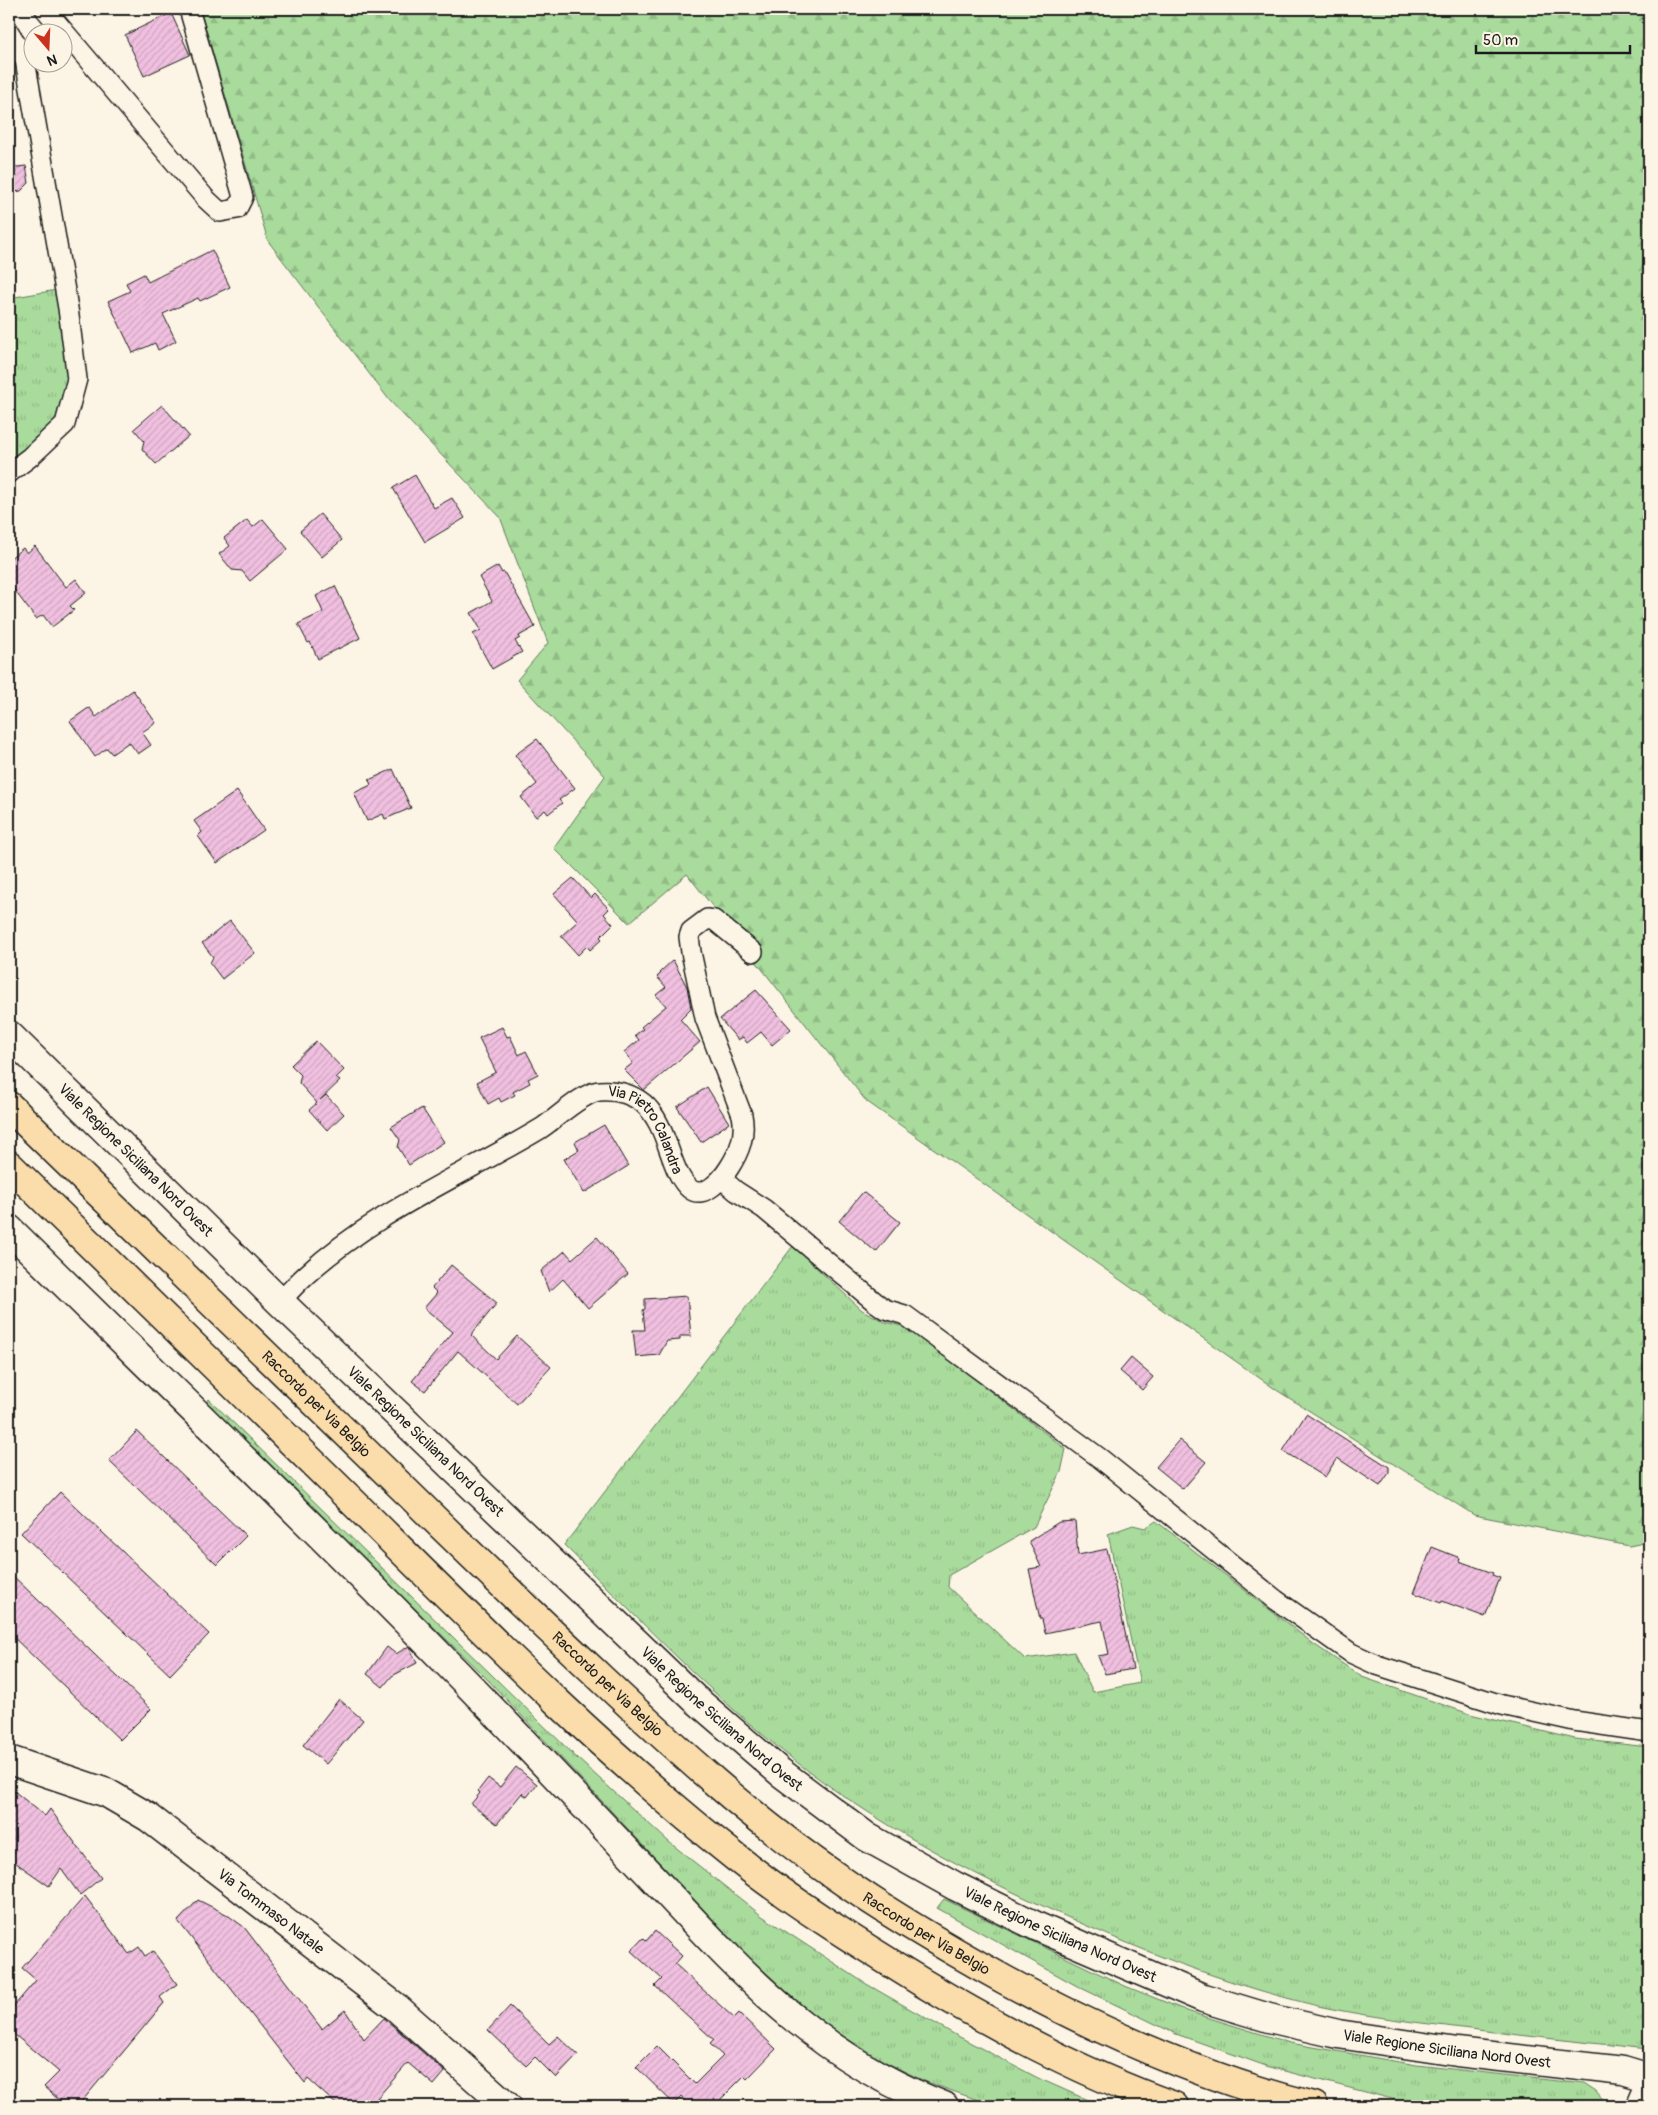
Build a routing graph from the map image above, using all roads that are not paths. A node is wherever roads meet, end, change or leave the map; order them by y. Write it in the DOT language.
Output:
graph roads {
  1 [pos="45,9"];
  2 [pos="189,9"];
  3 [pos="9,32"];
  4 [pos="9,473"];
  5 [pos="753,952"];
  6 [pos="9,1035"];
  7 [pos="9,1086"];
  8 [pos="9,1106"];
  9 [pos="9,1165"];
  10 [pos="722,1178"];
  11 [pos="9,1229"];
  12 [pos="175,1266"];
  13 [pos="280,1302"];
  14 [pos="1649,1732"];
  15 [pos="9,1760"];
  16 [pos="1636,2072"];
  17 [pos="1649,2083"];
  18 [pos="507,2106"];
  19 [pos="944,2106"];
  20 [pos="1174,2106"];
  21 [pos="1314,2106"];
  22 [pos="1636,2106"];
  1 -- 2 [label="street"];
  3 -- 4 [label="street"];
  5 -- 10 [label="street, Via Pietro Calandra"];
  6 -- 13 [label="street, Viale Regione Siciliana Nord Ovest"];
  7 -- 12 [label="highway"];
  8 -- 12 [label="highway, Raccordo per Via Belgio"];
  9 -- 20 [label="highway"];
  10 -- 13 [label="street, Via Pietro Calandra"];
  10 -- 14 [label="street"];
  11 -- 19 [label="street"];
  12 -- 21 [label="highway, Raccordo per Via Belgio"];
  13 -- 16 [label="street, Viale Regione Siciliana Nord Ovest"];
  15 -- 18 [label="street, Via Tommaso Natale"];
  16 -- 17 [label="street, Viale Regione Siciliana Nord Ovest"];
  17 -- 22 [label="street, Viale Regione Siciliana Nord Ovest"];
}
